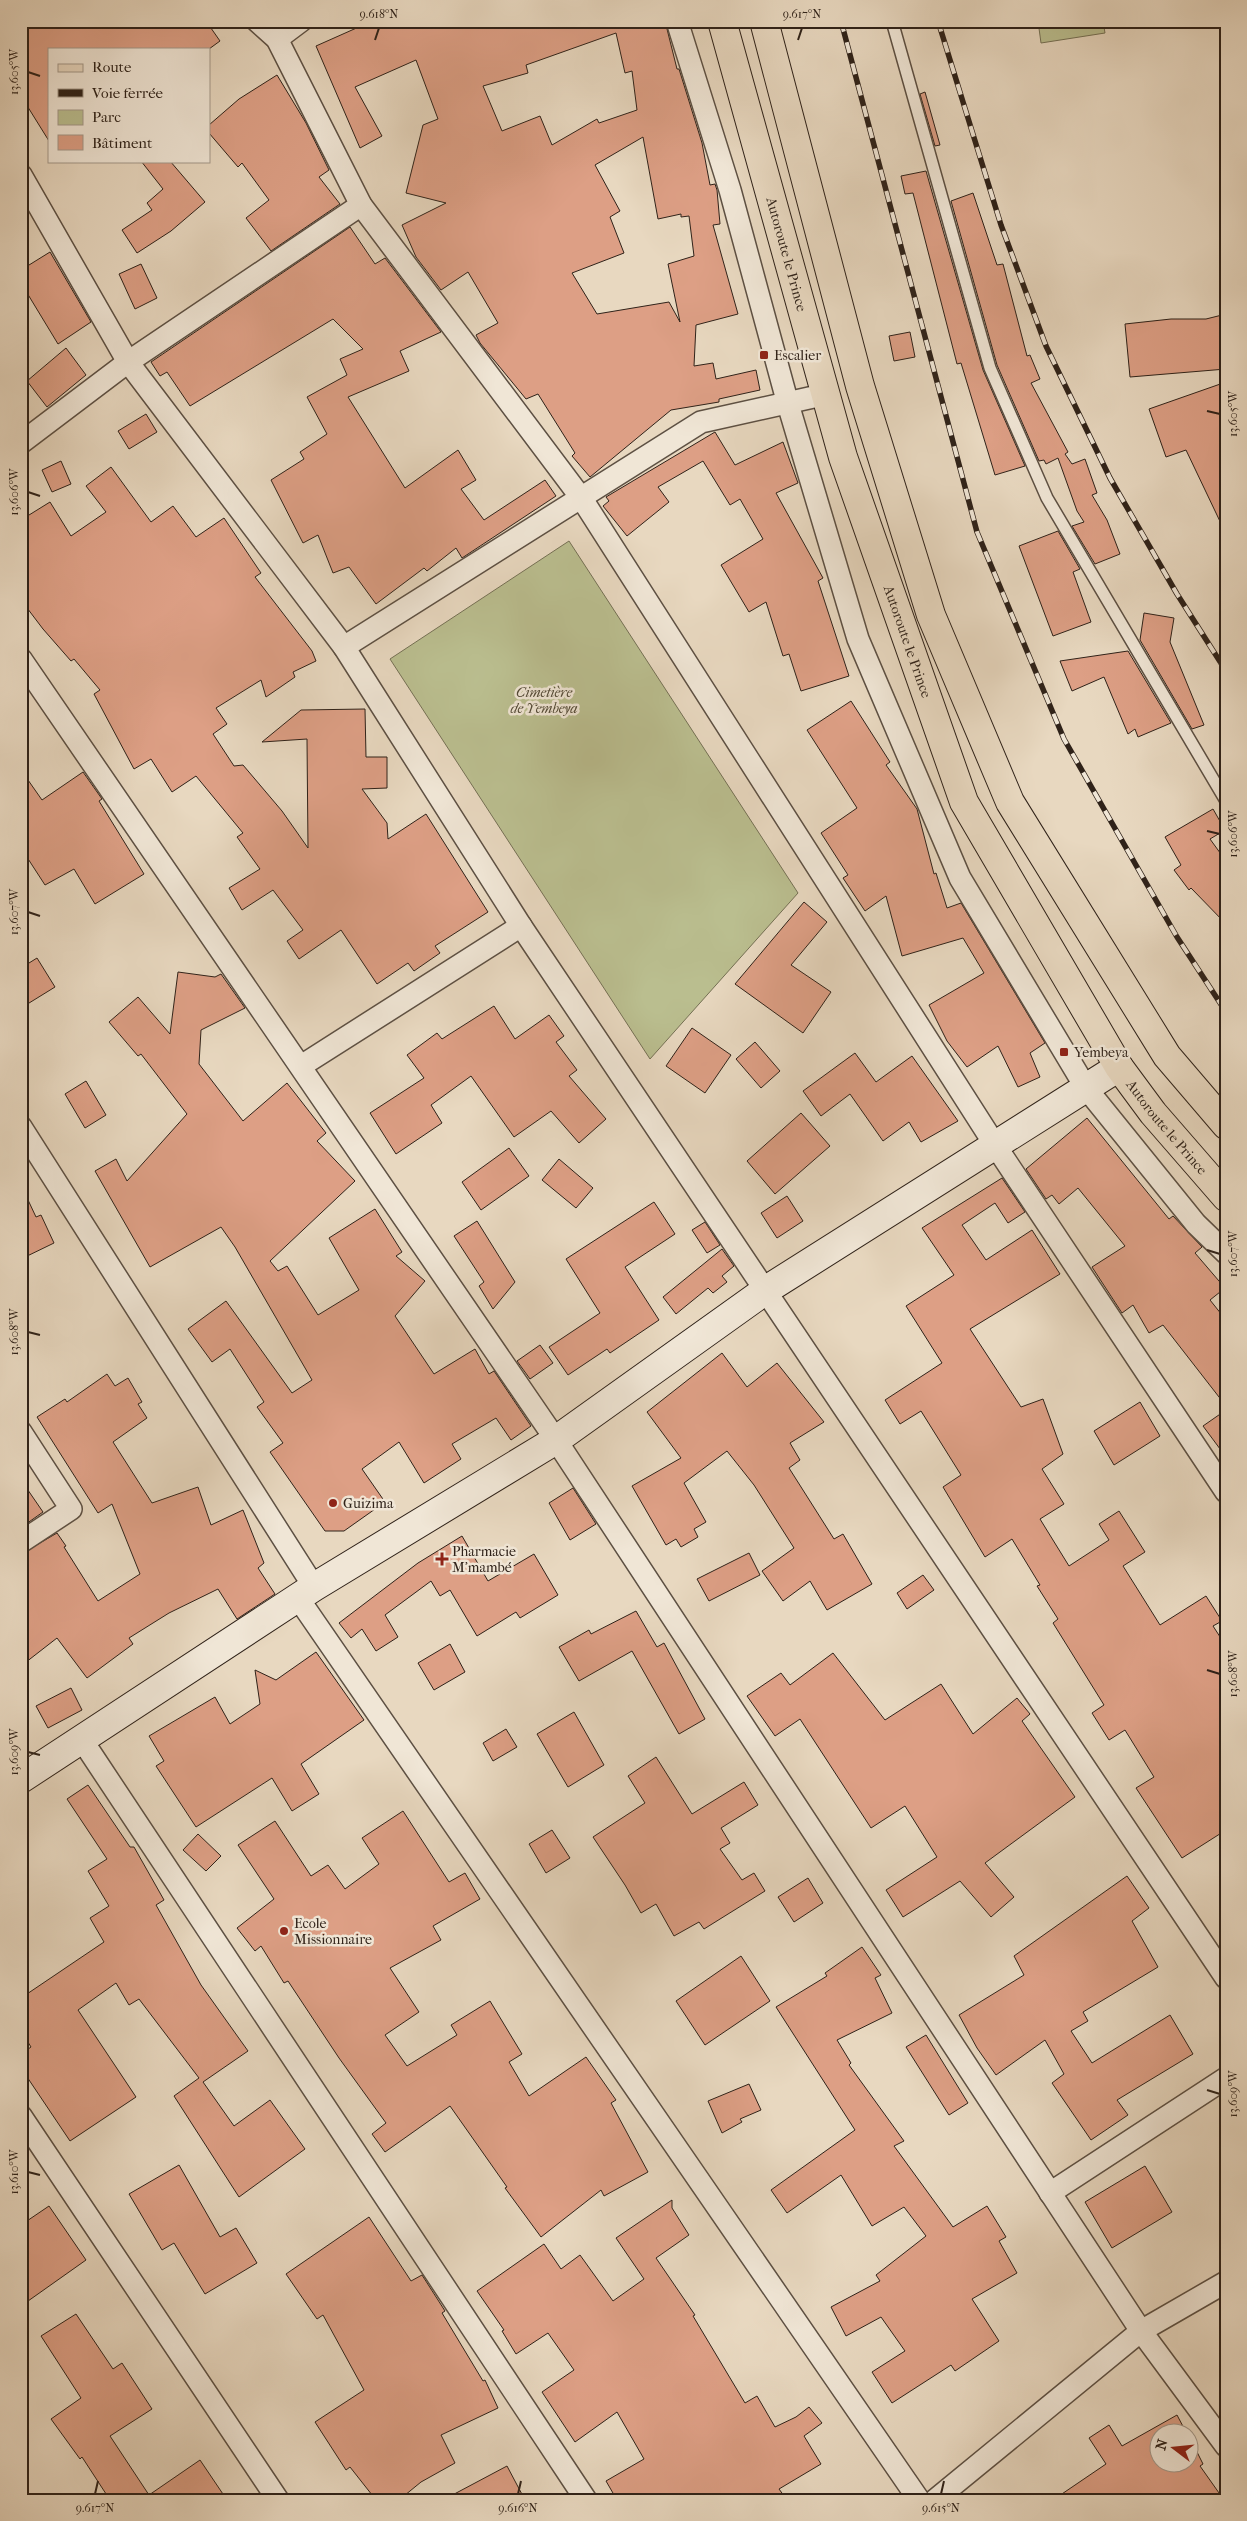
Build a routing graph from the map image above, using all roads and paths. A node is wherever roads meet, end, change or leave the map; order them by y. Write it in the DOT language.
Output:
graph roads {
  1 [pos="257,21"];
  2 [pos="301,21"];
  3 [pos="677,21"];
  4 [pos="722,21"];
  5 [pos="764,21"];
  6 [pos="892,21"];
  7 [pos="278,39"];
  8 [pos="21,175"];
  9 [pos="361,205"];
  10 [pos="128,362"];
  11 [pos="827,394"];
  12 [pos="788,404"];
  13 [pos="21,443"];
  14 [pos="582,499"];
  15 [pos="344,647"];
  16 [pos="21,659"];
  17 [pos="1226,802"];
  18 [pos="521,926"];
  19 [pos="301,1066"];
  20 [pos="1119,1067"];
  21 [pos="1086,1088"];
  22 [pos="1226,1125"];
  23 [pos="21,1127"];
  24 [pos="995,1146"];
  25 [pos="1226,1197"];
  26 [pos="1226,1252"];
  27 [pos="766,1290"];
  28 [pos="21,1432"];
  29 [pos="556,1440"];
  30 [pos="1226,1492"];
  31 [pos="21,1542"];
  32 [pos="306,1593"];
  33 [pos="82,1740"];
  34 [pos="21,1779"];
  35 [pos="1226,1978"];
  36 [pos="1226,2078"];
  37 [pos="21,2116"];
  38 [pos="1050,2193"];
  39 [pos="1226,2282"];
  40 [pos="1141,2331"];
  41 [pos="1226,2446"];
  42 [pos="278,2500"];
  43 [pos="586,2500"];
  44 [pos="919,2500"];
  45 [pos="935,2500"];
  1 -- 7 [label="street"];
  2 -- 7 [label="street"];
  3 -- 12 [label="street"];
  4 -- 11 [label="main road, Autoroute le Prince"];
  5 -- 22 [label="main road"];
  6 -- 17 [label="lane"];
  7 -- 9 [label="street"];
  8 -- 10 [label="street"];
  9 -- 10 [label="street"];
  9 -- 14 [label="street"];
  10 -- 13 [label="street"];
  10 -- 15 [label="street"];
  11 -- 12 [label="street"];
  11 -- 20 [label="main road, Autoroute le Prince"];
  12 -- 14 [label="street"];
  12 -- 21 [label="street"];
  14 -- 15 [label="street"];
  14 -- 24 [label="street"];
  15 -- 18 [label="street"];
  16 -- 19 [label="street"];
  18 -- 19 [label="street"];
  18 -- 27 [label="street"];
  19 -- 29 [label="street"];
  20 -- 21 [label="street"];
  20 -- 25 [label="main road, Autoroute le Prince"];
  21 -- 24 [label="street"];
  21 -- 26 [label="street"];
  23 -- 32 [label="street"];
  24 -- 27 [label="street"];
  24 -- 30 [label="street"];
  27 -- 29 [label="street"];
  27 -- 35 [label="street"];
  28 -- 31 [label="street"];
  29 -- 32 [label="street"];
  29 -- 38 [label="street"];
  32 -- 33 [label="street"];
  32 -- 44 [label="street"];
  33 -- 34 [label="street"];
  33 -- 43 [label="street"];
  36 -- 38 [label="street"];
  37 -- 42 [label="street"];
  38 -- 40 [label="street"];
  39 -- 40 [label="street"];
  40 -- 41 [label="street"];
  40 -- 45 [label="street"];
}
